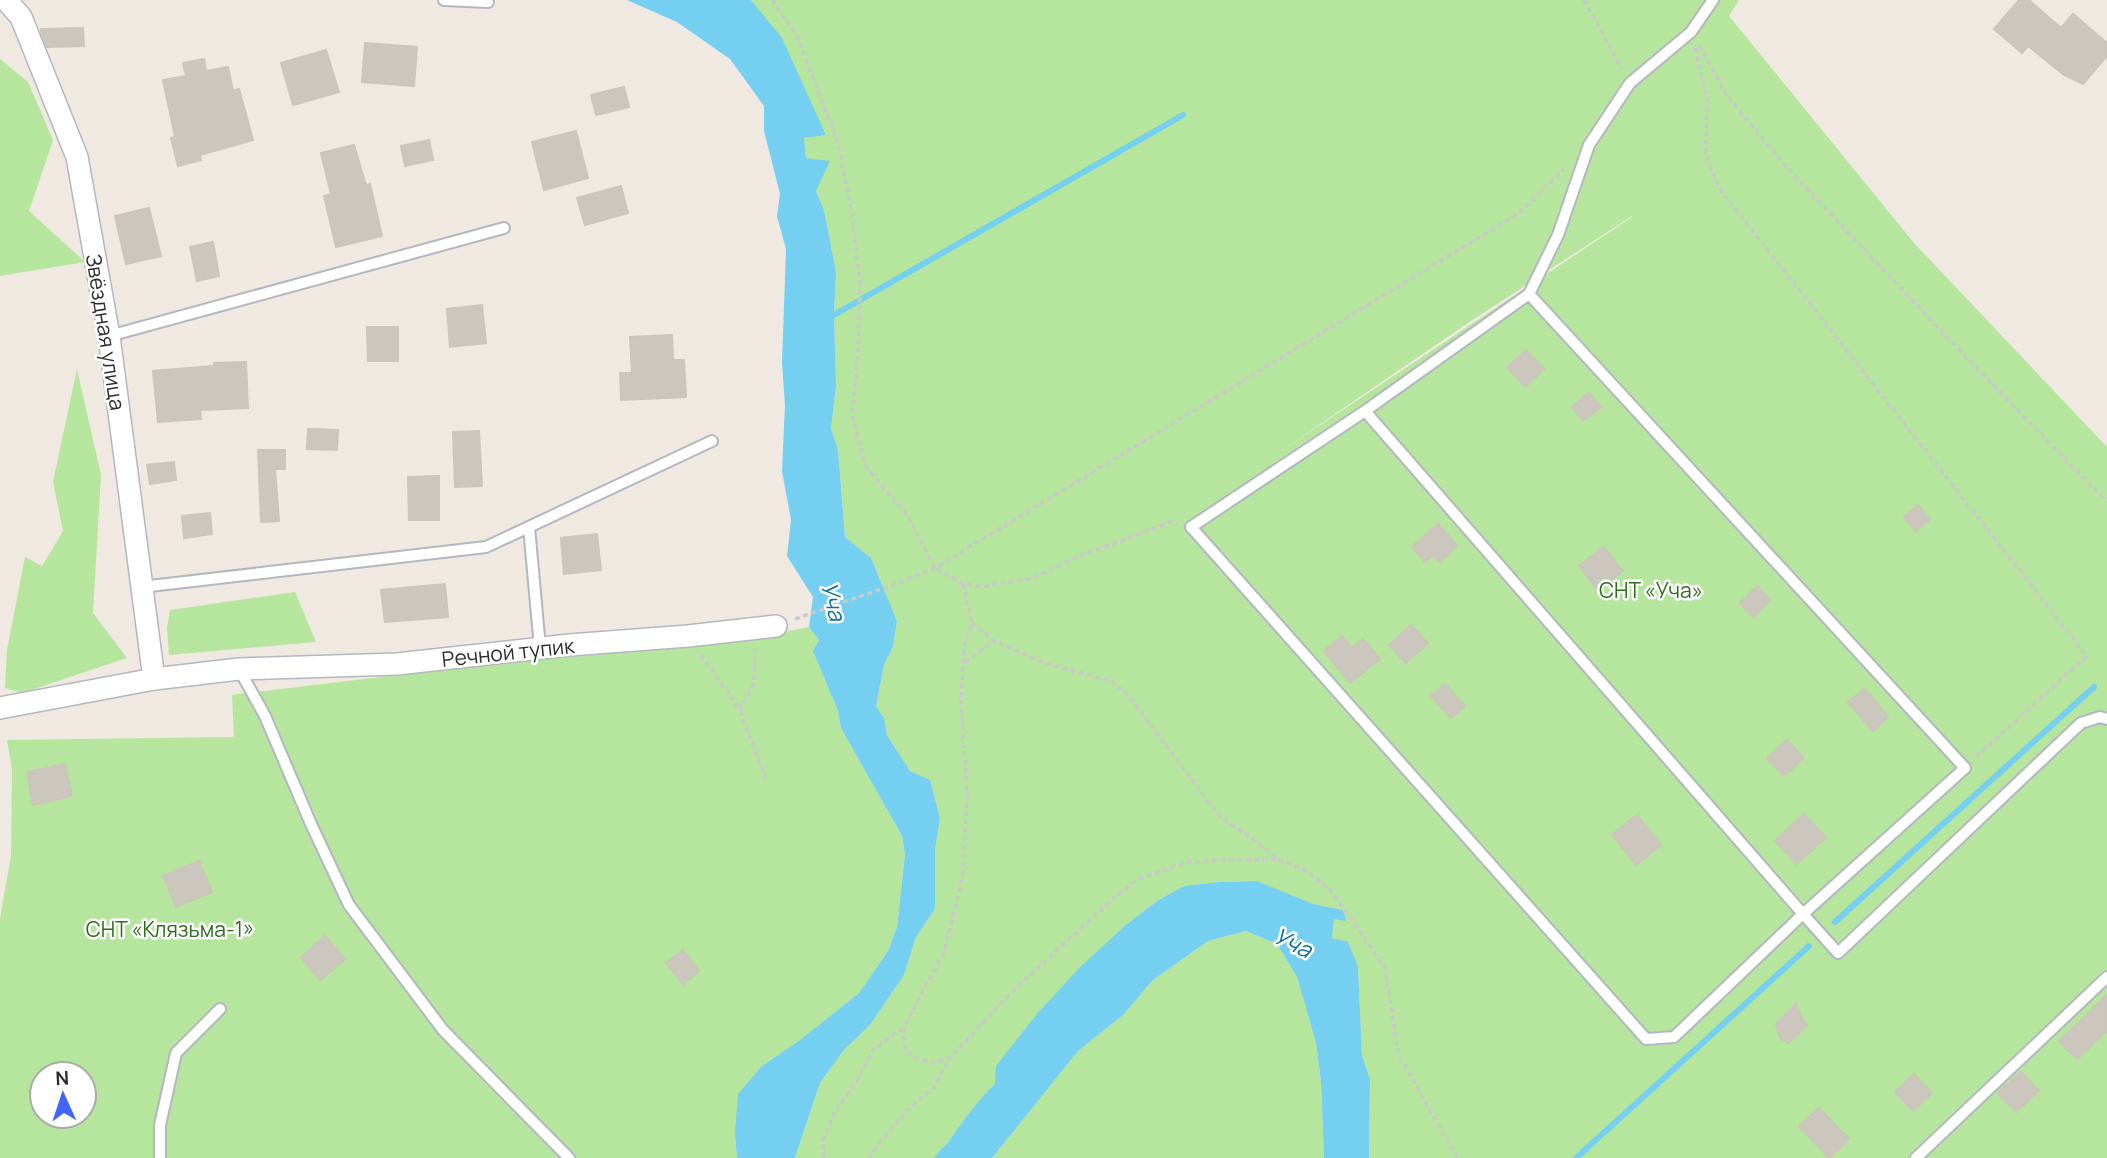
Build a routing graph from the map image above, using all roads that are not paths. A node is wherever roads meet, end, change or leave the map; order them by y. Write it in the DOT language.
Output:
graph roads {
  1 [pos="6,0"];
  2 [pos="444,0"];
  3 [pos="1713,0"];
  4 [pos="488,2"];
  5 [pos="504,228"];
  6 [pos="1529,294"];
  7 [pos="108,336"];
  8 [pos="1365,411"];
  9 [pos="712,441"];
  10 [pos="528,527"];
  11 [pos="141,587"];
  12 [pos="766,627"];
  13 [pos="540,648"];
  14 [pos="239,668"];
  15 [pos="154,679"];
  16 [pos="0,708"];
  17 [pos="2107,719"];
  18 [pos="1804,914"];
  19 [pos="2107,977"];
  20 [pos="220,1009"];
  21 [pos="160,1158"];
  22 [pos="569,1158"];
  23 [pos="1916,1158"];
  1 -- 7 [label="street, Звёздная улица"];
  2 -- 4 [label="lane"];
  3 -- 6 [label="lane"];
  5 -- 7 [label="lane"];
  6 -- 8 [label="lane"];
  6 -- 18 [label="lane"];
  7 -- 11 [label="street, Звёздная улица"];
  8 -- 18 [label="lane"];
  8 -- 18 [label="lane"];
  9 -- 10 [label="lane"];
  10 -- 11 [label="lane"];
  10 -- 13 [label="lane"];
  11 -- 15 [label="street, Звёздная улица"];
  12 -- 13 [label="street, Речной тупик"];
  13 -- 14 [label="street, Речной тупик"];
  14 -- 15 [label="street, Речной тупик"];
  14 -- 22 [label="lane"];
  15 -- 16 [label="street, Речной тупик"];
  17 -- 18 [label="lane"];
  19 -- 23 [label="lane"];
  20 -- 21 [label="lane"];
}
